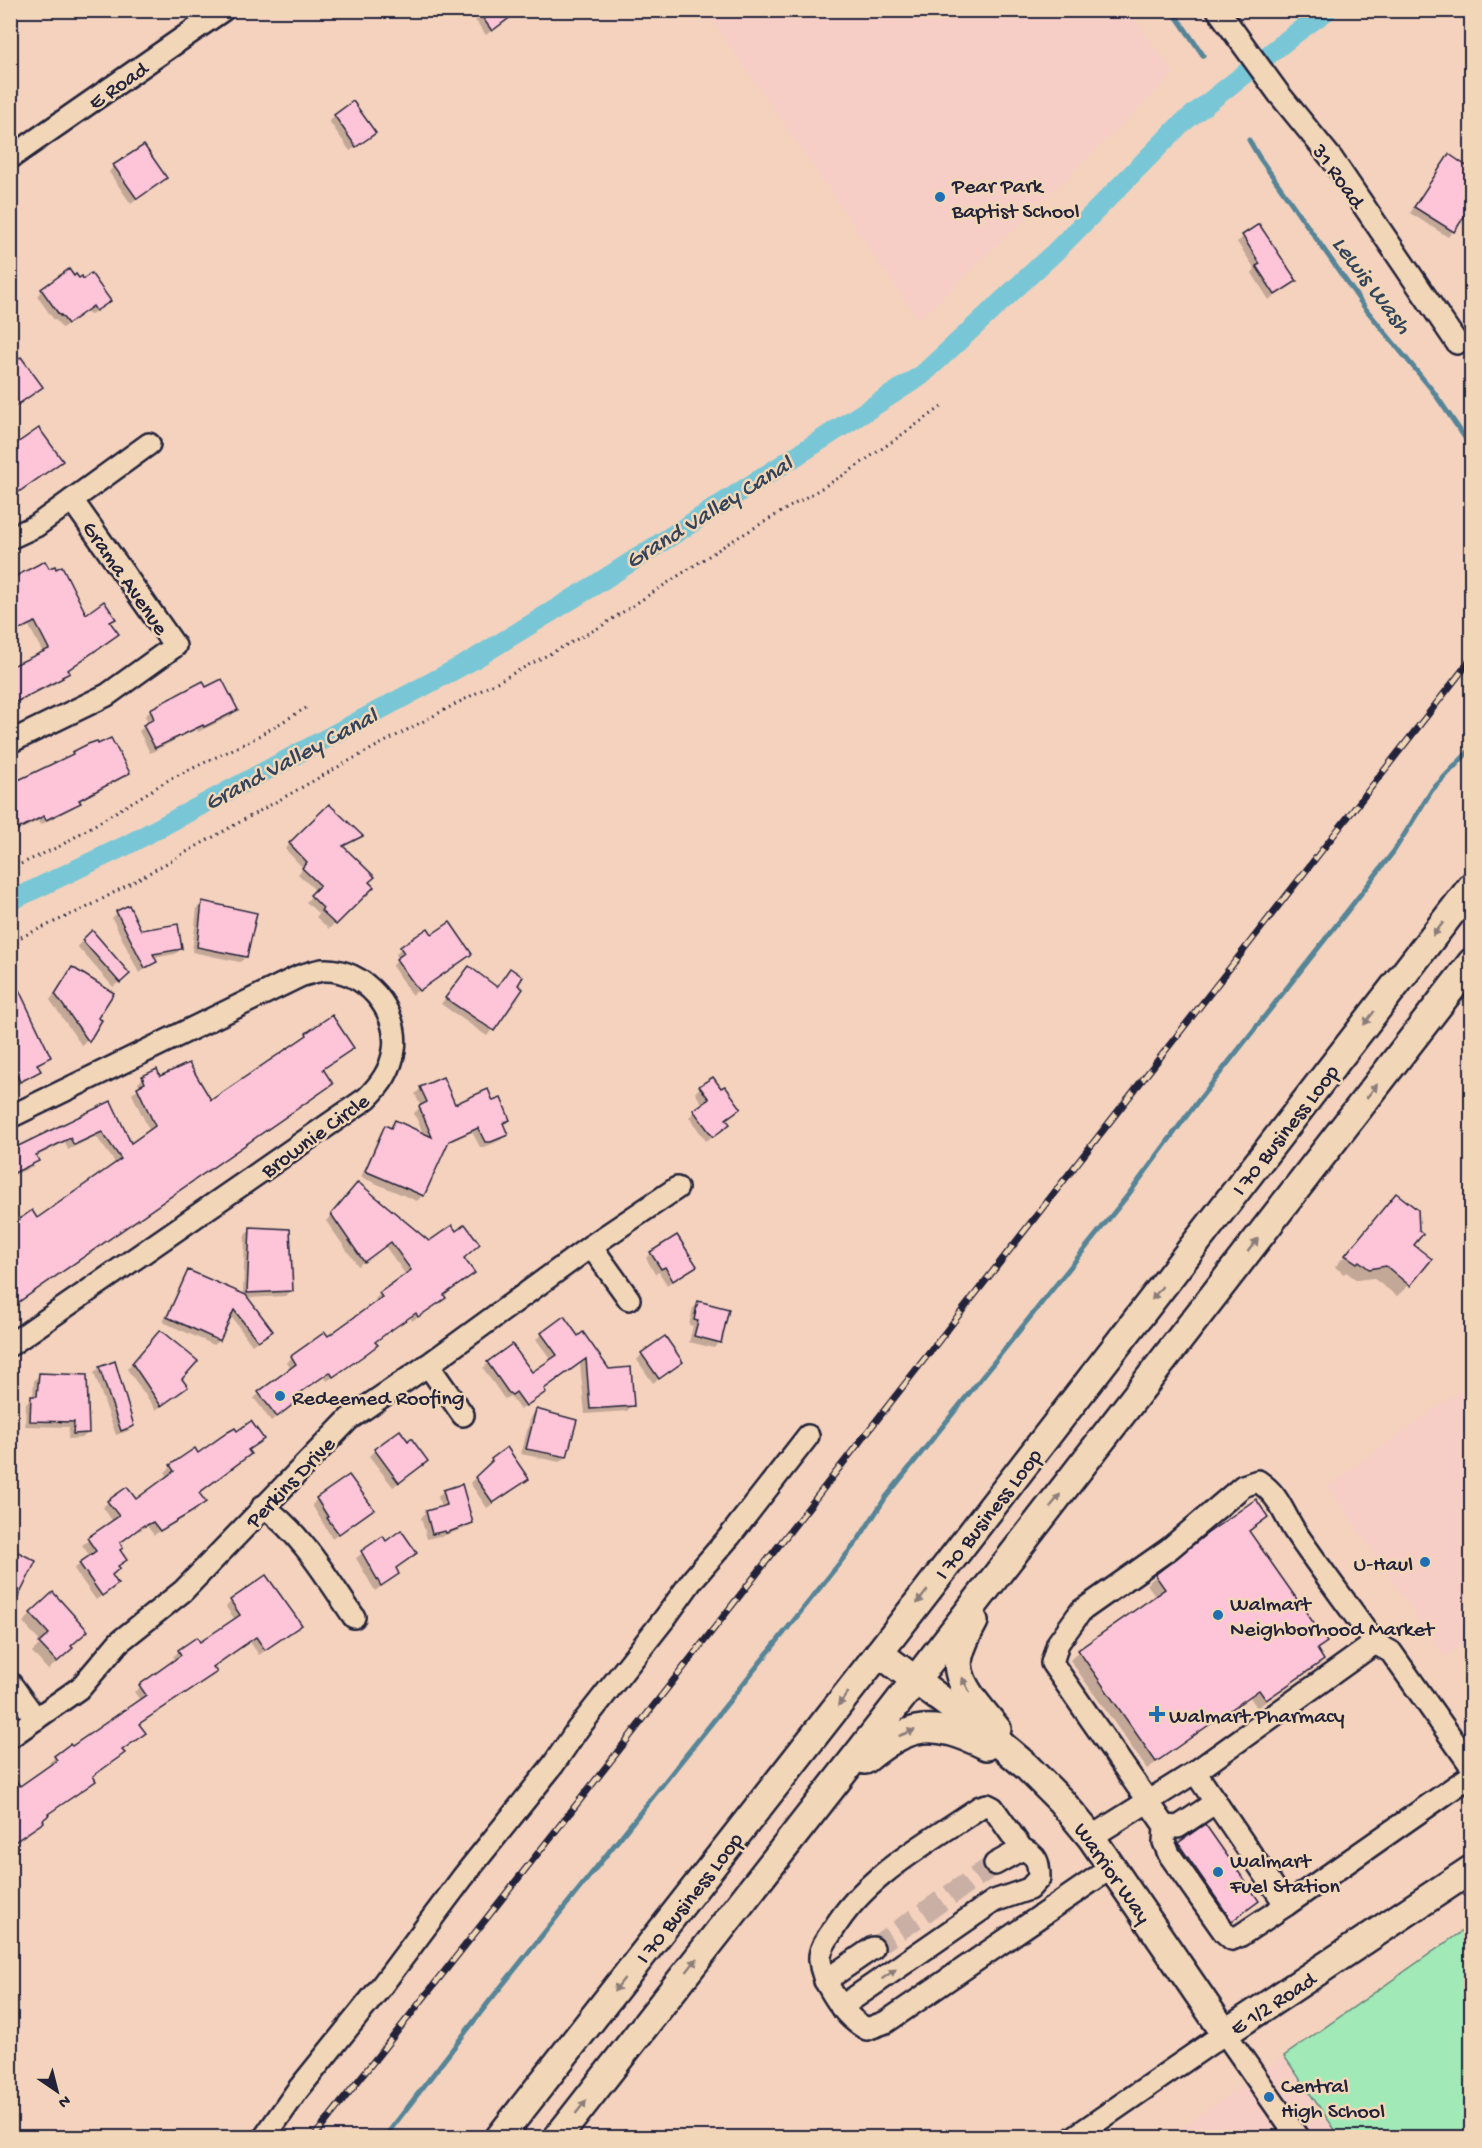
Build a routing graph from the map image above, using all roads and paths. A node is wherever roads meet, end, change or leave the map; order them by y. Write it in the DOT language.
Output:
graph roads {
  1 [pos="223,10"];
  2 [pos="1218,10"];
  3 [pos="10,158"];
  4 [pos="1457,343"];
  5 [pos="943,406"];
  6 [pos="149,444"];
  7 [pos="72,500"];
  8 [pos="10,538"];
  9 [pos="306,708"];
  10 [pos="10,742"];
  11 [pos="10,868"];
  12 [pos="1472,886"];
  13 [pos="10,942"];
  14 [pos="1472,962"];
  15 [pos="10,1117"];
  16 [pos="676,1188"];
  17 [pos="591,1246"];
  18 [pos="629,1299"];
  19 [pos="10,1345"];
  20 [pos="428,1365"];
  21 [pos="464,1415"];
  22 [pos="808,1436"];
  23 [pos="263,1506"];
  24 [pos="1036,1524"];
  25 [pos="354,1617"];
  26 [pos="1375,1643"];
  27 [pos="879,1653"];
  28 [pos="915,1680"];
  29 [pos="10,1683"];
  30 [pos="36,1719"];
  31 [pos="10,1737"];
  32 [pos="1026,1766"];
  33 [pos="1472,1767"];
  34 [pos="1195,1772"];
  35 [pos="1472,1775"];
  36 [pos="1148,1801"];
  37 [pos="1216,1802"];
  38 [pos="1165,1826"];
  39 [pos="1091,1837"];
  40 [pos="788,1843"];
  41 [pos="1022,1849"];
  42 [pos="995,1864"];
  43 [pos="1112,1867"];
  44 [pos="1472,1869"];
  45 [pos="1286,1905"];
  46 [pos="831,1932"];
  47 [pos="825,1981"];
  48 [pos="842,2007"];
  49 [pos="1225,2032"];
  50 [pos="264,2138"];
  51 [pos="499,2138"];
  52 [pos="557,2138"];
  53 [pos="1073,2138"];
  54 [pos="1298,2138"];
  1 -- 3 [label="street, E Road"];
  2 -- 4 [label="street, 31 Road"];
  5 -- 13 [label="path"];
  6 -- 7 [label="street"];
  7 -- 8 [label="street"];
  7 -- 10 [label="street, Grama Avenue"];
  9 -- 11 [label="path"];
  12 -- 27 [label="main road, I 70 Business Loop, one-way"];
  24 -- 14 [label="main road, I 70 Business Loop, one-way"];
  15 -- 19 [label="street, Brownie Circle"];
  16 -- 17 [label="street, Perkins Drive"];
  17 -- 18 [label="street"];
  17 -- 20 [label="street, Perkins Drive"];
  20 -- 21 [label="street"];
  20 -- 23 [label="street, Perkins Drive"];
  22 -- 50 [label="street"];
  23 -- 25 [label="street"];
  23 -- 30 [label="street, Perkins Drive"];
  24 -- 28 [label="main road, I 70 Business Loop"];
  32 -- 24 [label="main road, one-way"];
  26 -- 33 [label="street"];
  26 -- 34 [label="street"];
  26 -- 36 [label="street"];
  27 -- 28 [label="main road, Warrior Way"];
  27 -- 51 [label="main road, I 70 Business Loop, one-way"];
  28 -- 32 [label="main road, Warrior Way"];
  28 -- 40 [label="main road, I 70 Business Loop"];
  29 -- 30 [label="street"];
  30 -- 31 [label="street, Perkins Drive"];
  32 -- 39 [label="main road, Warrior Way"];
  40 -- 32 [label="main road, one-way"];
  34 -- 36 [label="street"];
  34 -- 37 [label="street"];
  35 -- 45 [label="street"];
  36 -- 38 [label="street"];
  36 -- 39 [label="street"];
  37 -- 38 [label="street"];
  37 -- 45 [label="street"];
  38 -- 45 [label="street"];
  39 -- 43 [label="main road, Warrior Way"];
  52 -- 40 [label="main road, I 70 Business Loop, one-way"];
  41 -- 42 [label="street"];
  41 -- 46 [label="street"];
  48 -- 41 [label="street, one-way"];
  43 -- 48 [label="street"];
  43 -- 49 [label="main road, Warrior Way"];
  44 -- 49 [label="main road, E 1/2 Road"];
  46 -- 47 [label="street"];
  46 -- 47 [label="street"];
  47 -- 48 [label="street"];
  49 -- 53 [label="street, E 1/2 Road"];
  49 -- 54 [label="street, Warrior Way"];
}
